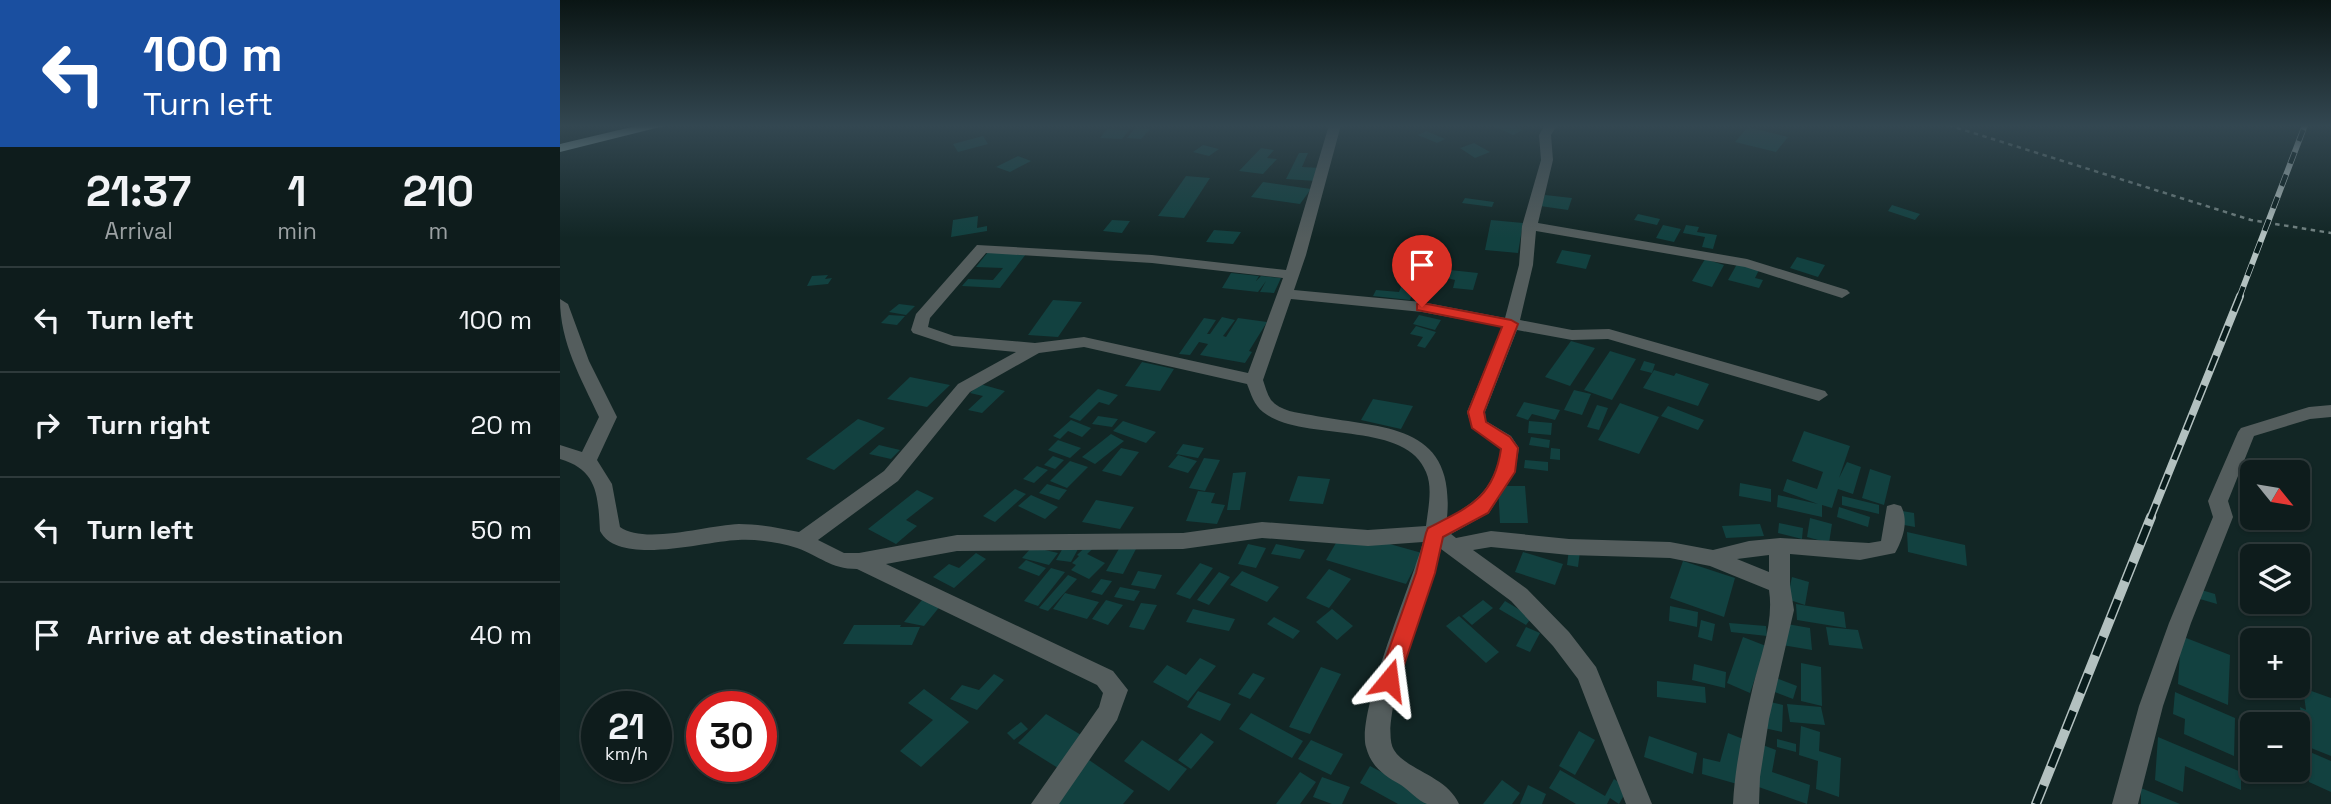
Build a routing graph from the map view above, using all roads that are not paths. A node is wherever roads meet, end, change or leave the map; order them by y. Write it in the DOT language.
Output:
graph roads {
  1 [pos="1324,163"];
  2 [pos="1546,163"];
  3 [pos="1529,226"];
  4 [pos="1292,275"];
  5 [pos="1842,293"];
  6 [pos="1285,294"];
  7 [pos="560,304"];
  8 [pos="1511,324"];
  9 [pos="1035,348"];
  10 [pos="1254,380"];
  11 [pos="1819,395"];
  12 [pos="2331,411"];
  13 [pos="560,452"];
  14 [pos="587,461"];
  15 [pos="1894,510"];
  16 [pos="1444,540"];
  17 [pos="802,541"];
  18 [pos="1780,546"];
  19 [pos="1713,558"];
  20 [pos="859,561"];
  21 [pos="1779,585"];
  22 [pos="1044,804"];
  23 [pos="1446,804"];
  24 [pos="1639,804"];
  25 [pos="1746,804"];
  26 [pos="2124,804"];
  1 -- 4 [label="street"];
  2 -- 3 [label="street"];
  3 -- 5 [label="street"];
  3 -- 8 [label="street"];
  4 -- 6 [label="street"];
  4 -- 9 [label="street"];
  6 -- 8 [label="street"];
  6 -- 10 [label="street"];
  7 -- 14 [label="street"];
  8 -- 11 [label="street"];
  8 -- 16 [label="street"];
  9 -- 10 [label="street"];
  9 -- 17 [label="street"];
  10 -- 16 [label="street"];
  12 -- 26 [label="street"];
  13 -- 14 [label="street"];
  14 -- 17 [label="street"];
  15 -- 18 [label="street"];
  16 -- 19 [label="street"];
  16 -- 20 [label="street"];
  16 -- 23 [label="street"];
  16 -- 24 [label="street"];
  17 -- 20 [label="street"];
  18 -- 19 [label="street"];
  18 -- 21 [label="street"];
  19 -- 21 [label="street"];
  20 -- 22 [label="street"];
  21 -- 25 [label="street"];
}
